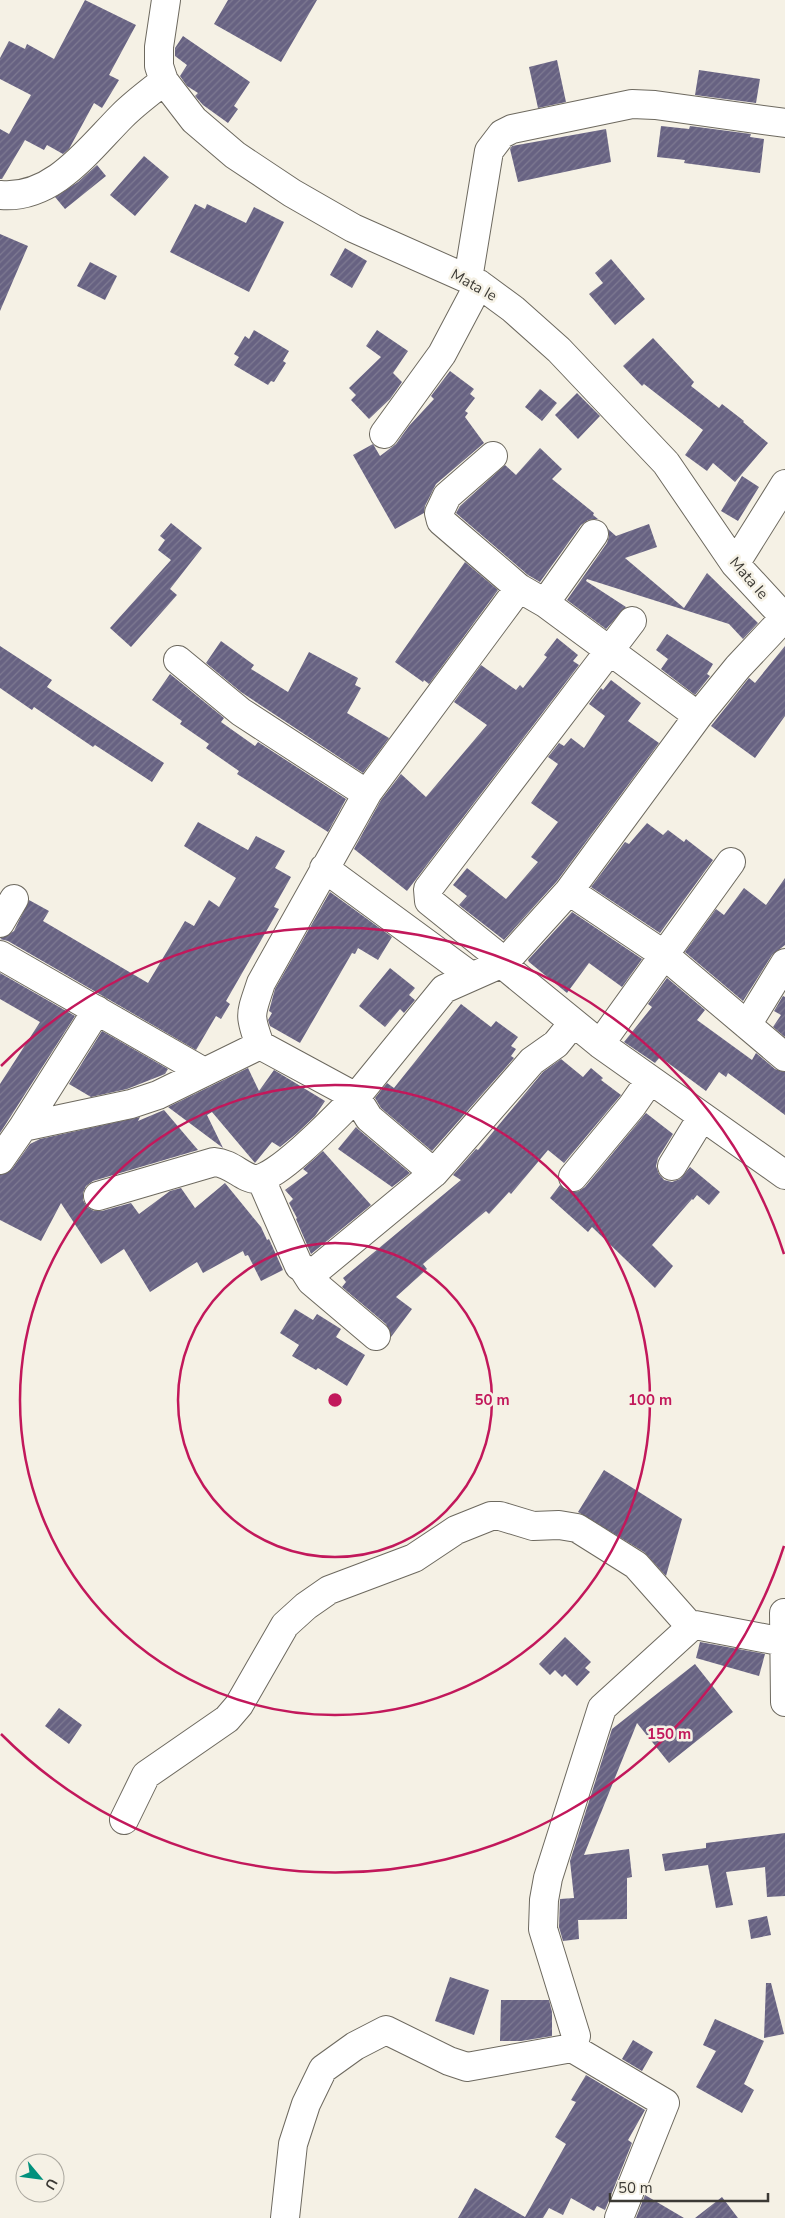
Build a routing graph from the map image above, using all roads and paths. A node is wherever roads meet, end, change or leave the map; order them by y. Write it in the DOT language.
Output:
graph roads {
  1 [pos="166,0"];
  2 [pos="164,81"];
  3 [pos="785,123"];
  4 [pos="0,195"];
  5 [pos="473,282"];
  6 [pos="384,434"];
  7 [pos="493,456"];
  8 [pos="785,484"];
  9 [pos="594,534"];
  10 [pos="735,564"];
  11 [pos="519,588"];
  12 [pos="545,603"];
  13 [pos="785,618"];
  14 [pos="632,621"];
  15 [pos="610,650"];
  16 [pos="178,660"];
  17 [pos="698,716"];
  18 [pos="368,792"];
  19 [pos="330,857"];
  20 [pos="731,862"];
  21 [pos="569,892"];
  22 [pos="14,899"];
  23 [pos="0,923"];
  24 [pos="663,954"];
  25 [pos="0,955"];
  26 [pos="785,963"];
  27 [pos="493,968"];
  28 [pos="97,1010"];
  29 [pos="747,1025"];
  30 [pos="566,1031"];
  31 [pos="600,1044"];
  32 [pos="260,1045"];
  33 [pos="785,1057"];
  34 [pos="204,1072"];
  35 [pos="649,1081"];
  36 [pos="356,1097"];
  37 [pos="23,1127"];
  38 [pos="696,1127"];
  39 [pos="0,1160"];
  40 [pos="672,1166"];
  41 [pos="434,1173"];
  42 [pos="785,1176"];
  43 [pos="573,1177"];
  44 [pos="261,1179"];
  45 [pos="98,1196"];
  46 [pos="304,1270"];
  47 [pos="376,1336"];
  48 [pos="784,1613"];
  49 [pos="690,1626"];
  50 [pos="784,1642"];
  51 [pos="785,1702"];
  52 [pos="124,1820"];
  53 [pos="572,2048"];
  54 [pos="285,2218"];
  55 [pos="619,2218"];
  1 -- 2 [label="street, Mata Ie"];
  2 -- 4 [label="street"];
  2 -- 5 [label="street, Mata Ie"];
  3 -- 5 [label="street"];
  5 -- 6 [label="street"];
  5 -- 10 [label="street, Mata Ie"];
  7 -- 11 [label="street"];
  8 -- 10 [label="street"];
  9 -- 12 [label="street"];
  10 -- 13 [label="street, Mata Ie"];
  11 -- 12 [label="street"];
  11 -- 18 [label="street"];
  12 -- 15 [label="street"];
  13 -- 17 [label="street"];
  14 -- 15 [label="street"];
  15 -- 17 [label="street"];
  15 -- 27 [label="street"];
  16 -- 18 [label="street"];
  17 -- 21 [label="street"];
  18 -- 19 [label="street"];
  19 -- 27 [label="street"];
  19 -- 32 [label="street"];
  20 -- 24 [label="street"];
  21 -- 24 [label="street"];
  21 -- 27 [label="street"];
  22 -- 23 [label="street"];
  24 -- 29 [label="street"];
  24 -- 31 [label="street"];
  25 -- 28 [label="street"];
  26 -- 29 [label="street"];
  27 -- 30 [label="street"];
  27 -- 36 [label="street"];
  28 -- 34 [label="street"];
  28 -- 37 [label="street"];
  29 -- 33 [label="street"];
  30 -- 31 [label="street"];
  30 -- 41 [label="street"];
  31 -- 35 [label="street"];
  32 -- 34 [label="street"];
  32 -- 36 [label="street"];
  34 -- 37 [label="street"];
  35 -- 38 [label="street"];
  35 -- 43 [label="street"];
  36 -- 41 [label="street"];
  36 -- 44 [label="street"];
  37 -- 39 [label="street"];
  38 -- 40 [label="street"];
  38 -- 42 [label="street"];
  41 -- 46 [label="street"];
  44 -- 45 [label="street"];
  44 -- 46 [label="street"];
  46 -- 47 [label="street"];
  48 -- 50 [label="street"];
  49 -- 50 [label="street"];
  49 -- 52 [label="street"];
  49 -- 53 [label="street"];
  50 -- 51 [label="street"];
  53 -- 54 [label="street"];
  53 -- 55 [label="street"];
}
